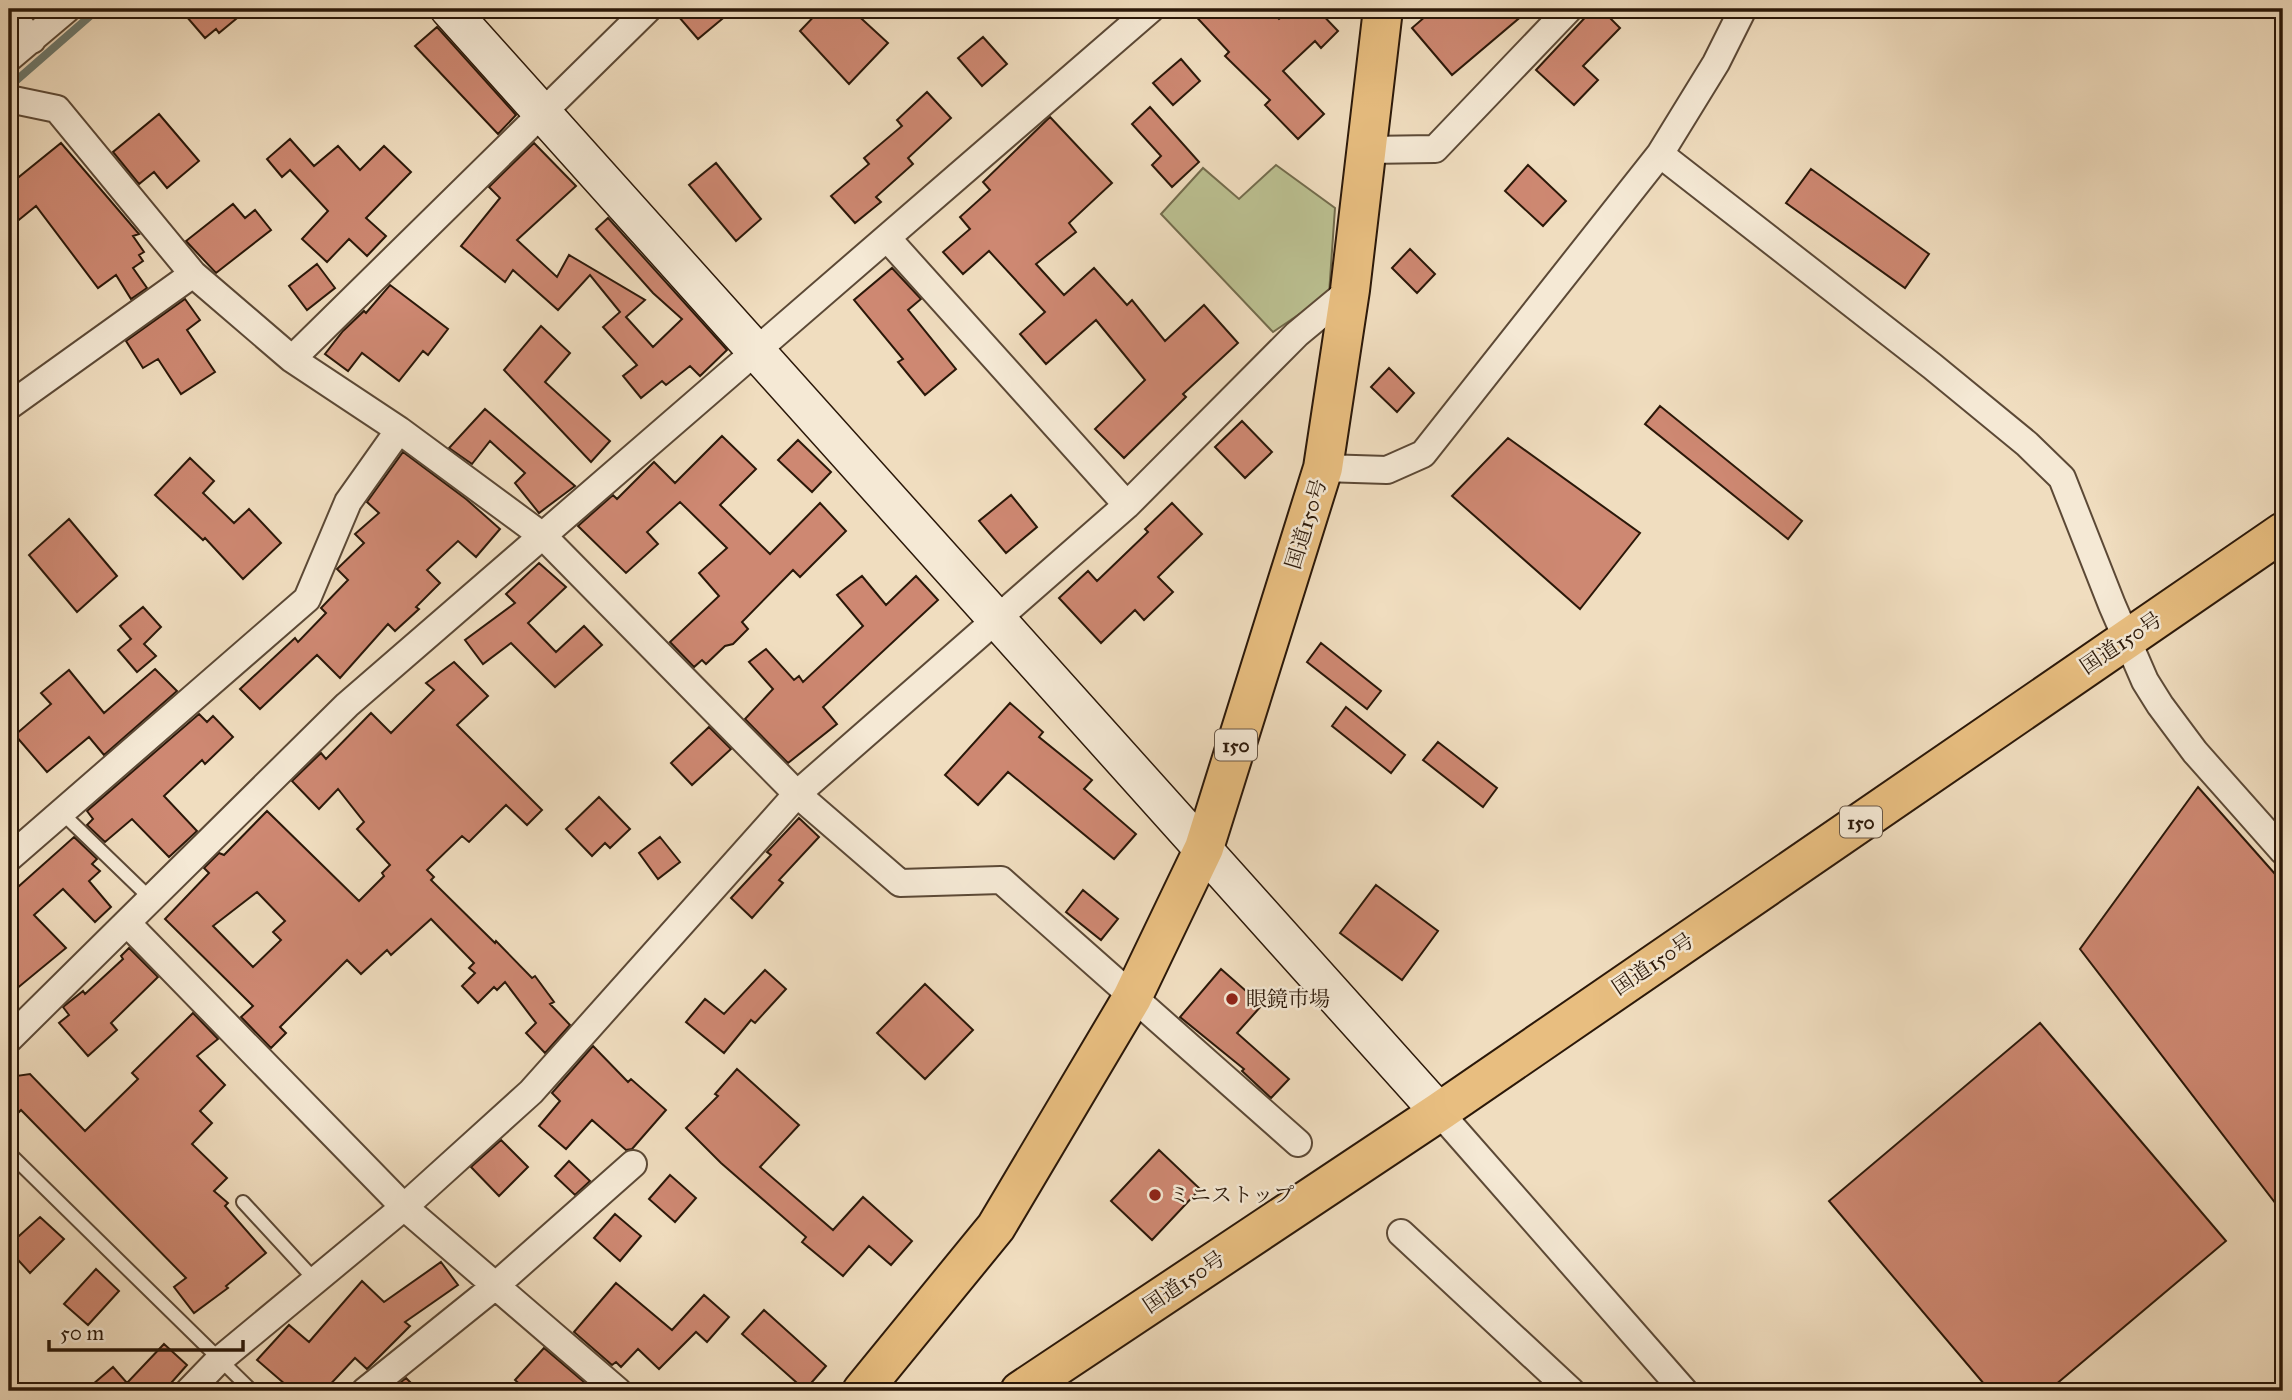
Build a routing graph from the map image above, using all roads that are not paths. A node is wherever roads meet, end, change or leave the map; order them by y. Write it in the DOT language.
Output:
graph roads {
  1 [pos="67,9"];
  2 [pos="449,9"];
  3 [pos="648,9"];
  4 [pos="1151,9"];
  5 [pos="1383,9"];
  6 [pos="1569,9"];
  7 [pos="1743,9"];
  8 [pos="9,12"];
  9 [pos="32,40"];
  10 [pos="9,58"];
  11 [pos="9,99"];
  12 [pos="541,112"];
  13 [pos="1367,150"];
  14 [pos="1660,154"];
  15 [pos="887,238"];
  16 [pos="193,274"];
  17 [pos="1350,290"];
  18 [pos="757,351"];
  19 [pos="292,359"];
  20 [pos="9,406"];
  21 [pos="399,430"];
  22 [pos="1323,468"];
  23 [pos="1127,505"];
  24 [pos="2283,532"];
  25 [pos="544,537"];
  26 [pos="996,617"];
  27 [pos="2129,638"];
  28 [pos="797,793"];
  29 [pos="62,813"];
  30 [pos="1204,848"];
  31 [pos="2283,852"];
  32 [pos="9,858"];
  33 [pos="151,900"];
  34 [pos="127,923"];
  35 [pos="1132,998"];
  36 [pos="9,1039"];
  37 [pos="1439,1112"];
  38 [pos="1298,1143"];
  39 [pos="9,1153"];
  40 [pos="633,1164"];
  41 [pos="243,1202"];
  42 [pos="404,1207"];
  43 [pos="1401,1233"];
  44 [pos="316,1280"];
  45 [pos="494,1287"];
  46 [pos="220,1360"];
  47 [pos="189,1391"];
  48 [pos="252,1391"];
  49 [pos="365,1391"];
  50 [pos="618,1391"];
  51 [pos="862,1391"];
  52 [pos="1020,1391"];
  53 [pos="1571,1391"];
  54 [pos="1684,1391"];
  1 -- 9 [label="street"];
  2 -- 12 [label="street"];
  3 -- 12 [label="street"];
  4 -- 15 [label="street"];
  5 -- 13 [label="highway, 国道150号 / 150"];
  6 -- 13 [label="street"];
  7 -- 14 [label="street"];
  8 -- 9 [label="street"];
  9 -- 10 [label="street"];
  11 -- 16 [label="street"];
  12 -- 18 [label="street"];
  12 -- 19 [label="street"];
  13 -- 17 [label="highway, 国道150号 / 150"];
  14 -- 22 [label="street"];
  14 -- 27 [label="street"];
  15 -- 18 [label="street"];
  15 -- 23 [label="street"];
  16 -- 19 [label="street"];
  16 -- 20 [label="street"];
  17 -- 22 [label="highway, 国道150号 / 150"];
  17 -- 23 [label="street"];
  18 -- 25 [label="street"];
  18 -- 26 [label="street"];
  19 -- 21 [label="street"];
  21 -- 25 [label="street"];
  21 -- 29 [label="street"];
  22 -- 30 [label="highway, 国道150号 / 150"];
  23 -- 26 [label="street"];
  24 -- 27 [label="highway, 国道150号 / 150"];
  25 -- 28 [label="street"];
  25 -- 33 [label="street"];
  26 -- 28 [label="street"];
  26 -- 30 [label="street"];
  27 -- 31 [label="street"];
  27 -- 37 [label="highway, 国道150号 / 150"];
  28 -- 35 [label="street"];
  28 -- 42 [label="street"];
  29 -- 32 [label="street"];
  29 -- 33 [label="lane"];
  30 -- 35 [label="highway, 国道150号 / 150"];
  30 -- 37 [label="street"];
  33 -- 34 [label="street"];
  34 -- 36 [label="street"];
  34 -- 42 [label="street"];
  35 -- 38 [label="street"];
  35 -- 51 [label="highway, 国道150号 / 150"];
  37 -- 52 [label="highway, 国道150号 / 150"];
  37 -- 54 [label="street"];
  39 -- 46 [label="lane"];
  40 -- 45 [label="street"];
  41 -- 44 [label="lane"];
  42 -- 44 [label="street"];
  42 -- 45 [label="street"];
  43 -- 53 [label="street"];
  44 -- 46 [label="street"];
  45 -- 49 [label="street"];
  45 -- 50 [label="street"];
  46 -- 47 [label="street"];
  46 -- 48 [label="lane"];
}
